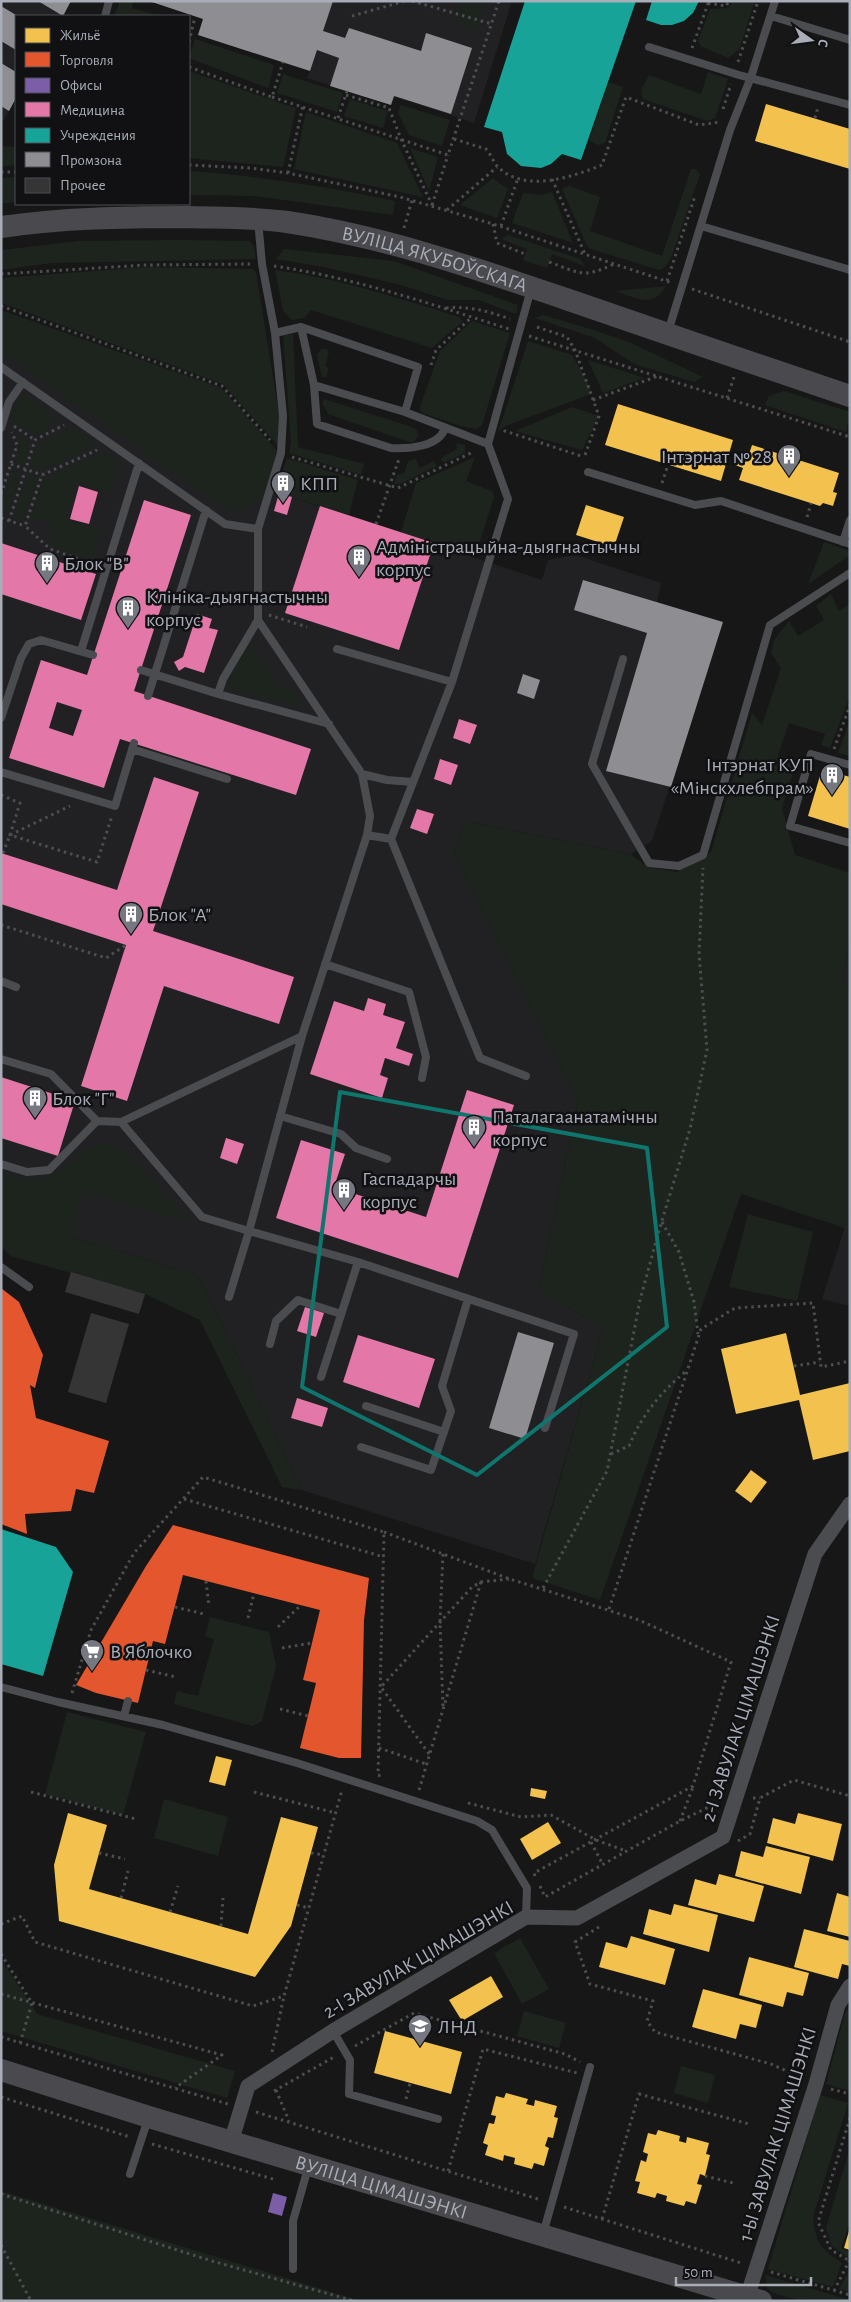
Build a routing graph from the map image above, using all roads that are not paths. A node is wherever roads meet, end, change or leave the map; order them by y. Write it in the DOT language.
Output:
graph roads {
  1 [pos="109,1"];
  2 [pos="775,1"];
  3 [pos="104,15"];
  4 [pos="771,16"];
  5 [pos="849,38"];
  6 [pos="648,47"];
  7 [pos="751,77"];
  8 [pos="850,106"];
  9 [pos="258,218"];
  10 [pos="702,226"];
  11 [pos="1,227"];
  12 [pos="850,270"];
  13 [pos="531,287"];
  14 [pos="301,327"];
  15 [pos="274,333"];
  16 [pos="667,334"];
  17 [pos="1,367"];
  18 [pos="23,382"];
  19 [pos="314,385"];
  20 [pos="850,396"];
  21 [pos="405,412"];
  22 [pos="1,428"];
  23 [pos="445,428"];
  24 [pos="488,444"];
  25 [pos="139,463"];
  26 [pos="588,472"];
  27 [pos="206,510"];
  28 [pos="850,520"];
  29 [pos="258,529"];
  30 [pos="847,543"];
  31 [pos="850,573"];
  32 [pos="258,620"];
  33 [pos="337,648"];
  34 [pos="81,651"];
  35 [pos="93,655"];
  36 [pos="623,659"];
  37 [pos="140,670"];
  38 [pos="155,675"];
  39 [pos="452,682"];
  40 [pos="218,694"];
  41 [pos="148,696"];
  42 [pos="1,718"];
  43 [pos="329,724"];
  44 [pos="850,766"];
  45 [pos="1,772"];
  46 [pos="362,774"];
  47 [pos="227,779"];
  48 [pos="413,782"];
  49 [pos="367,836"];
  50 [pos="391,839"];
  51 [pos="850,843"];
  52 [pos="325,964"];
  53 [pos="1,982"];
  54 [pos="16,987"];
  55 [pos="302,1036"];
  56 [pos="1,1059"];
  57 [pos="526,1076"];
  58 [pos="422,1078"];
  59 [pos="280,1116"];
  60 [pos="97,1121"];
  61 [pos="121,1122"];
  62 [pos="387,1159"];
  63 [pos="1,1164"];
  64 [pos="248,1231"];
  65 [pos="358,1262"];
  66 [pos="1,1267"];
  67 [pos="29,1287"];
  68 [pos="229,1297"];
  69 [pos="468,1299"];
  70 [pos="341,1314"];
  71 [pos="270,1344"];
  72 [pos="320,1377"];
  73 [pos="366,1406"];
  74 [pos="545,1428"];
  75 [pos="444,1432"];
  76 [pos="362,1447"];
  77 [pos="850,1504"];
  78 [pos="1,1687"];
  79 [pos="128,1701"];
  80 [pos="124,1716"];
  81 [pos="526,1917"];
  82 [pos="850,1986"];
  83 [pos="333,2031"];
  84 [pos="590,2067"];
  85 [pos="1,2070"];
  86 [pos="149,2117"];
  87 [pos="438,2119"];
  88 [pos="232,2142"];
  89 [pos="309,2164"];
  90 [pos="130,2174"];
  91 [pos="543,2234"];
  92 [pos="293,2269"];
  93 [pos="754,2299"];
  1 -- 3 [label="lane"];
  2 -- 4 [label="lane"];
  4 -- 5 [label="lane"];
  4 -- 7 [label="lane"];
  6 -- 7 [label="lane"];
  7 -- 8 [label="lane"];
  7 -- 10 [label="lane"];
  9 -- 11 [label="main road, ВУЛІЦА ЯКУБОЎСКАГА"];
  9 -- 13 [label="main road, ВУЛІЦА ЯКУБОЎСКАГА"];
  9 -- 15 [label="lane"];
  10 -- 12 [label="lane"];
  10 -- 16 [label="lane"];
  13 -- 16 [label="main road, ВУЛІЦА ЯКУБОЎСКАГА"];
  13 -- 24 [label="lane"];
  14 -- 15 [label="lane"];
  14 -- 19 [label="lane"];
  14 -- 21 [label="lane"];
  15 -- 29 [label="lane"];
  16 -- 20 [label="main road, ВУЛІЦА ЯКУБОЎСКАГА"];
  17 -- 18 [label="lane"];
  18 -- 22 [label="lane"];
  18 -- 25 [label="lane"];
  19 -- 21 [label="lane"];
  19 -- 23 [label="lane"];
  21 -- 23 [label="lane"];
  23 -- 24 [label="lane"];
  24 -- 39 [label="lane"];
  25 -- 27 [label="lane"];
  25 -- 34 [label="lane"];
  26 -- 30 [label="lane"];
  27 -- 29 [label="lane"];
  27 -- 38 [label="lane"];
  28 -- 30 [label="lane"];
  29 -- 32 [label="lane"];
  31 -- 36 [label="lane"];
  32 -- 40 [label="lane"];
  32 -- 43 [label="lane"];
  33 -- 39 [label="lane"];
  34 -- 35 [label="lane"];
  34 -- 42 [label="lane"];
  37 -- 38 [label="lane"];
  38 -- 40 [label="lane"];
  38 -- 41 [label="lane"];
  39 -- 48 [label="lane"];
  40 -- 43 [label="lane"];
  43 -- 46 [label="lane"];
  44 -- 51 [label="lane"];
  45 -- 47 [label="lane"];
  46 -- 48 [label="lane"];
  46 -- 49 [label="lane"];
  48 -- 50 [label="lane"];
  49 -- 50 [label="lane"];
  49 -- 52 [label="lane"];
  50 -- 57 [label="lane"];
  52 -- 55 [label="lane"];
  52 -- 58 [label="lane"];
  53 -- 54 [label="lane"];
  55 -- 59 [label="lane"];
  55 -- 61 [label="lane"];
  56 -- 60 [label="lane"];
  59 -- 62 [label="lane"];
  59 -- 64 [label="lane"];
  60 -- 61 [label="lane"];
  60 -- 63 [label="lane"];
  61 -- 64 [label="lane"];
  64 -- 65 [label="lane"];
  64 -- 68 [label="lane"];
  65 -- 69 [label="lane"];
  65 -- 70 [label="lane"];
  66 -- 67 [label="lane"];
  69 -- 74 [label="lane"];
  69 -- 75 [label="lane"];
  70 -- 71 [label="lane"];
  70 -- 72 [label="lane"];
  73 -- 75 [label="lane"];
  75 -- 76 [label="lane"];
  77 -- 81 [label="street, 2-І ЗАВУЛАК ЦІМАШЭНКІ"];
  78 -- 80 [label="lane"];
  79 -- 80 [label="lane"];
  80 -- 81 [label="lane"];
  81 -- 83 [label="street, 2-І ЗАВУЛАК ЦІМАШЭНКІ"];
  82 -- 93 [label="street, 1-Ы ЗАВУЛАК ЦІМАШЭНКІ"];
  83 -- 87 [label="lane"];
  83 -- 88 [label="street, 2-І ЗАВУЛАК ЦІМАШЭНКІ"];
  84 -- 91 [label="lane"];
  85 -- 86 [label="main road, ВУЛІЦА ЦІМАШЭНКІ"];
  86 -- 88 [label="main road, ВУЛІЦА ЦІМАШЭНКІ"];
  86 -- 90 [label="lane"];
  88 -- 89 [label="main road, ВУЛІЦА ЦІМАШЭНКІ"];
  89 -- 91 [label="main road, ВУЛІЦА ЦІМАШЭНКІ"];
  89 -- 92 [label="lane"];
  91 -- 93 [label="main road, ВУЛІЦА ЦІМАШЭНКІ"];
}
